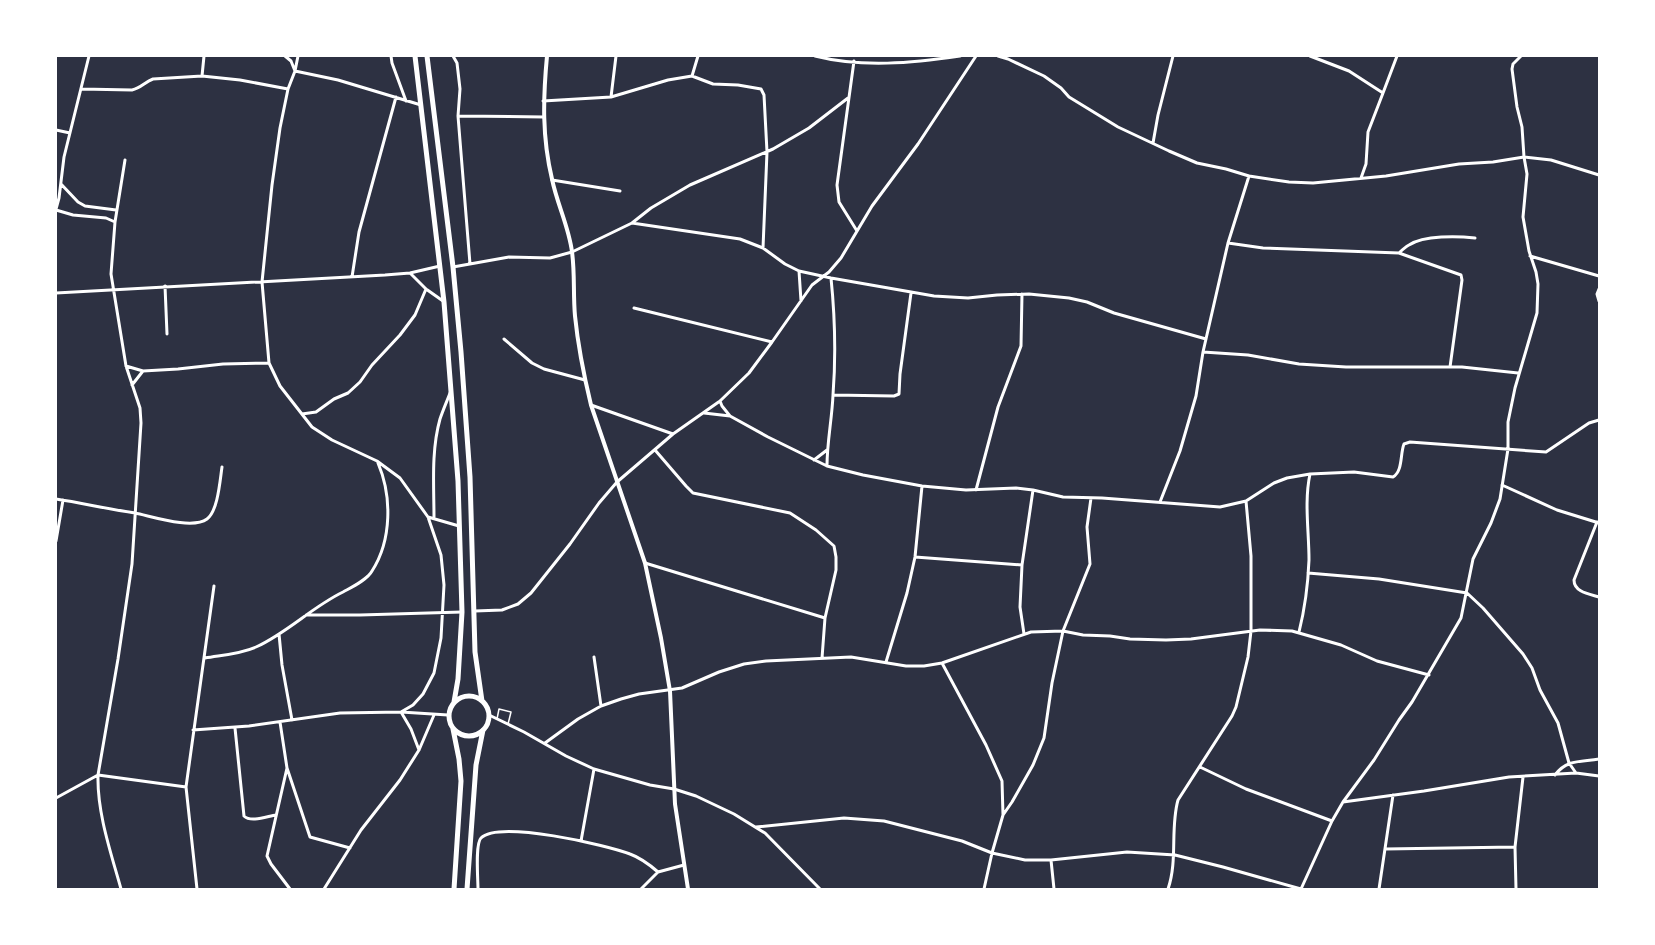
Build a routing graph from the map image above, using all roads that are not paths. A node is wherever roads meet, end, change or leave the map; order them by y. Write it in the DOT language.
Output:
graph roads {
  1 [pos="89,56"];
  2 [pos="204,56"];
  3 [pos="285,56"];
  4 [pos="298,56"];
  5 [pos="391,56"];
  6 [pos="415,56"];
  7 [pos="427,56"];
  8 [pos="453,56"];
  9 [pos="547,56"];
  10 [pos="616,56"];
  11 [pos="698,56"];
  12 [pos="815,56"];
  13 [pos="960,56"];
  14 [pos="976,56"];
  15 [pos="998,56"];
  16 [pos="1173,56"];
  17 [pos="1310,56"];
  18 [pos="1397,56"];
  19 [pos="1513,56"];
  20 [pos="1521,56"];
  21 [pos="854,61"];
  22 [pos="1515,61"];
  23 [pos="295,71"];
  24 [pos="202,76"];
  25 [pos="692,76"];
  26 [pos="81,89"];
  27 [pos="288,89"];
  28 [pos="1383,93"];
  29 [pos="611,96"];
  30 [pos="396,97"];
  31 [pos="848,98"];
  32 [pos="406,101"];
  33 [pos="543,101"];
  34 [pos="421,105"];
  35 [pos="458,116"];
  36 [pos="544,117"];
  37 [pos="56,130"];
  38 [pos="70,133"];
  39 [pos="1153,143"];
  40 [pos="767,152"];
  41 [pos="1524,157"];
  42 [pos="125,160"];
  43 [pos="1599,175"];
  44 [pos="1249,176"];
  45 [pos="1361,178"];
  46 [pos="552,180"];
  47 [pos="61,184"];
  48 [pos="620,191"];
  49 [pos="56,210"];
  50 [pos="116,210"];
  51 [pos="114,222"];
  52 [pos="632,224"];
  53 [pos="857,231"];
  54 [pos="1475,238"];
  55 [pos="1228,243"];
  56 [pos="763,248"];
  57 [pos="572,252"];
  58 [pos="1399,253"];
  59 [pos="1530,256"];
  60 [pos="470,264"];
  61 [pos="440,266"];
  62 [pos="453,267"];
  63 [pos="799,271"];
  64 [pos="410,273"];
  65 [pos="823,276"];
  66 [pos="1599,276"];
  67 [pos="352,277"];
  68 [pos="831,278"];
  69 [pos="262,282"];
  70 [pos="165,286"];
  71 [pos="426,289"];
  72 [pos="1599,289"];
  73 [pos="113,290"];
  74 [pos="56,292"];
  75 [pos="911,292"];
  76 [pos="1022,294"];
  77 [pos="801,301"];
  78 [pos="1599,301"];
  79 [pos="444,302"];
  80 [pos="634,308"];
  81 [pos="167,334"];
  82 [pos="504,339"];
  83 [pos="1206,339"];
  84 [pos="772,342"];
  85 [pos="1204,352"];
  86 [pos="269,363"];
  87 [pos="126,366"];
  88 [pos="1450,367"];
  89 [pos="143,371"];
  90 [pos="1518,373"];
  91 [pos="585,380"];
  92 [pos="132,385"];
  93 [pos="451,389"];
  94 [pos="833,395"];
  95 [pos="720,401"];
  96 [pos="591,405"];
  97 [pos="704,413"];
  98 [pos="302,414"];
  99 [pos="730,416"];
  100 [pos="1599,420"];
  101 [pos="673,434"];
  102 [pos="1508,449"];
  103 [pos="655,450"];
  104 [pos="827,450"];
  105 [pos="814,460"];
  106 [pos="377,461"];
  107 [pos="827,466"];
  108 [pos="222,467"];
  109 [pos="1310,474"];
  110 [pos="617,482"];
  111 [pos="1502,485"];
  112 [pos="922,486"];
  113 [pos="976,490"];
  114 [pos="1033,490"];
  115 [pos="1091,498"];
  116 [pos="56,499"];
  117 [pos="63,500"];
  118 [pos="1246,501"];
  119 [pos="1160,502"];
  120 [pos="137,514"];
  121 [pos="428,517"];
  122 [pos="434,518"];
  123 [pos="1598,523"];
  124 [pos="460,526"];
  125 [pos="56,541"];
  126 [pos="915,557"];
  127 [pos="645,563"];
  128 [pos="1022,565"];
  129 [pos="1308,573"];
  130 [pos="214,586"];
  131 [pos="1466,593"];
  132 [pos="1599,597"];
  133 [pos="475,611"];
  134 [pos="444,612"];
  135 [pos="462,612"];
  136 [pos="305,615"];
  137 [pos="824,618"];
  138 [pos="1063,631"];
  139 [pos="1251,631"];
  140 [pos="1299,632"];
  141 [pos="279,634"];
  142 [pos="1024,634"];
  143 [pos="594,657"];
  144 [pos="205,658"];
  145 [pos="822,658"];
  146 [pos="886,662"];
  147 [pos="942,663"];
  148 [pos="1429,675"];
  149 [pos="670,690"];
  150 [pos="482,701"];
  151 [pos="454,702"];
  152 [pos="601,706"];
  153 [pos="401,712"];
  154 [pos="434,715"];
  155 [pos="448,715"];
  156 [pos="489,715"];
  157 [pos="497,719"];
  158 [pos="292,720"];
  159 [pos="280,722"];
  160 [pos="508,724"];
  161 [pos="235,728"];
  162 [pos="453,729"];
  163 [pos="193,730"];
  164 [pos="484,730"];
  165 [pos="544,743"];
  166 [pos="419,750"];
  167 [pos="1599,759"];
  168 [pos="1568,763"];
  169 [pos="1200,767"];
  170 [pos="287,768"];
  171 [pos="594,769"];
  172 [pos="1576,773"];
  173 [pos="98,775"];
  174 [pos="1555,775"];
  175 [pos="1599,776"];
  176 [pos="1523,777"];
  177 [pos="186,787"];
  178 [pos="674,789"];
  179 [pos="1393,796"];
  180 [pos="56,798"];
  181 [pos="1343,802"];
  182 [pos="276,815"];
  183 [pos="1003,815"];
  184 [pos="1332,821"];
  185 [pos="756,827"];
  186 [pos="581,841"];
  187 [pos="1515,847"];
  188 [pos="350,848"];
  189 [pos="1385,849"];
  190 [pos="992,852"];
  191 [pos="1175,855"];
  192 [pos="1051,860"];
  193 [pos="684,865"];
  194 [pos="658,872"];
  195 [pos="121,889"];
  196 [pos="197,889"];
  197 [pos="290,889"];
  198 [pos="324,889"];
  199 [pos="454,889"];
  200 [pos="467,889"];
  201 [pos="478,889"];
  202 [pos="641,889"];
  203 [pos="688,889"];
  204 [pos="820,889"];
  205 [pos="984,889"];
  206 [pos="1054,889"];
  207 [pos="1168,889"];
  208 [pos="1301,889"];
  209 [pos="1379,889"];
  210 [pos="1516,889"];
  1 -- 26 [label="street"];
  2 -- 24 [label="street"];
  3 -- 23 [label="street"];
  4 -- 23 [label="street"];
  5 -- 32 [label="street"];
  6 -- 34 [label="main road"];
  7 -- 62 [label="main road"];
  8 -- 35 [label="street"];
  9 -- 33 [label="street"];
  10 -- 29 [label="street"];
  11 -- 25 [label="street"];
  12 -- 21 [label="street"];
  13 -- 21 [label="street"];
  14 -- 53 [label="street"];
  15 -- 39 [label="street"];
  16 -- 39 [label="street"];
  17 -- 28 [label="street"];
  18 -- 28 [label="street"];
  19 -- 22 [label="street"];
  20 -- 22 [label="street"];
  21 -- 31 [label="street"];
  22 -- 41 [label="street"];
  23 -- 27 [label="street"];
  23 -- 30 [label="street"];
  24 -- 26 [label="street"];
  24 -- 27 [label="street"];
  25 -- 29 [label="street"];
  25 -- 40 [label="street"];
  26 -- 38 [label="street"];
  27 -- 69 [label="street"];
  28 -- 45 [label="street"];
  29 -- 33 [label="street"];
  30 -- 32 [label="street"];
  30 -- 67 [label="street"];
  31 -- 40 [label="street"];
  31 -- 53 [label="street"];
  32 -- 34 [label="street"];
  33 -- 36 [label="street"];
  34 -- 61 [label="main road"];
  35 -- 36 [label="street"];
  35 -- 60 [label="street"];
  36 -- 46 [label="street"];
  37 -- 38 [label="street"];
  38 -- 47 [label="street"];
  39 -- 44 [label="street"];
  40 -- 52 [label="street"];
  40 -- 56 [label="street"];
  41 -- 43 [label="street"];
  41 -- 45 [label="street"];
  41 -- 59 [label="street"];
  42 -- 50 [label="street"];
  44 -- 45 [label="street"];
  44 -- 55 [label="street"];
  46 -- 48 [label="street"];
  46 -- 57 [label="street"];
  47 -- 49 [label="street"];
  47 -- 50 [label="street"];
  49 -- 51 [label="street"];
  50 -- 51 [label="street"];
  51 -- 73 [label="street"];
  52 -- 56 [label="street"];
  52 -- 57 [label="street"];
  53 -- 65 [label="street"];
  54 -- 58 [label="street"];
  55 -- 58 [label="street"];
  55 -- 83 [label="street"];
  56 -- 63 [label="street"];
  57 -- 60 [label="street"];
  57 -- 91 [label="street"];
  58 -- 88 [label="street"];
  59 -- 66 [label="street"];
  59 -- 90 [label="street"];
  60 -- 62 [label="street"];
  61 -- 64 [label="street"];
  61 -- 79 [label="main road"];
  62 -- 133 [label="main road"];
  63 -- 65 [label="street"];
  63 -- 77 [label="street"];
  64 -- 67 [label="street"];
  64 -- 71 [label="street"];
  65 -- 68 [label="street"];
  65 -- 77 [label="street"];
  67 -- 69 [label="street"];
  68 -- 75 [label="street"];
  68 -- 94 [label="street"];
  69 -- 70 [label="street"];
  69 -- 86 [label="street"];
  70 -- 73 [label="street"];
  70 -- 81 [label="street"];
  71 -- 79 [label="street"];
  71 -- 98 [label="street"];
  72 -- 78 [label="street"];
  73 -- 74 [label="street"];
  73 -- 87 [label="street"];
  75 -- 76 [label="street"];
  75 -- 94 [label="street"];
  76 -- 83 [label="street"];
  76 -- 113 [label="street"];
  77 -- 84 [label="street"];
  79 -- 93 [label="main road"];
  80 -- 84 [label="street"];
  82 -- 91 [label="street"];
  83 -- 85 [label="street"];
  84 -- 95 [label="street"];
  85 -- 88 [label="street"];
  85 -- 119 [label="street"];
  86 -- 89 [label="street"];
  86 -- 98 [label="street"];
  87 -- 89 [label="street"];
  87 -- 92 [label="street"];
  88 -- 90 [label="street"];
  89 -- 92 [label="street"];
  90 -- 102 [label="street"];
  91 -- 96 [label="street"];
  92 -- 120 [label="street"];
  93 -- 122 [label="street"];
  93 -- 124 [label="main road"];
  94 -- 104 [label="street"];
  95 -- 97 [label="street"];
  95 -- 99 [label="street"];
  96 -- 101 [label="street"];
  96 -- 110 [label="street"];
  97 -- 99 [label="street"];
  97 -- 101 [label="street"];
  98 -- 106 [label="street"];
  99 -- 105 [label="street"];
  100 -- 102 [label="street"];
  101 -- 103 [label="street"];
  102 -- 109 [label="street"];
  102 -- 111 [label="street"];
  103 -- 110 [label="street"];
  103 -- 137 [label="street"];
  104 -- 105 [label="street"];
  104 -- 107 [label="street"];
  105 -- 107 [label="street"];
  106 -- 121 [label="street"];
  106 -- 136 [label="street"];
  107 -- 112 [label="street"];
  108 -- 120 [label="street"];
  109 -- 118 [label="street"];
  109 -- 129 [label="street"];
  110 -- 127 [label="street"];
  110 -- 133 [label="street"];
  111 -- 123 [label="street"];
  111 -- 131 [label="street"];
  112 -- 113 [label="street"];
  112 -- 126 [label="street"];
  113 -- 114 [label="street"];
  114 -- 115 [label="street"];
  114 -- 128 [label="street"];
  115 -- 119 [label="street"];
  115 -- 138 [label="street"];
  116 -- 117 [label="street"];
  117 -- 120 [label="street"];
  117 -- 125 [label="street"];
  118 -- 119 [label="street"];
  118 -- 139 [label="street"];
  120 -- 173 [label="street"];
  121 -- 122 [label="street"];
  121 -- 134 [label="street"];
  122 -- 124 [label="street"];
  123 -- 132 [label="street"];
  124 -- 135 [label="main road"];
  126 -- 128 [label="street"];
  126 -- 146 [label="street"];
  127 -- 137 [label="street"];
  127 -- 149 [label="street"];
  128 -- 142 [label="street"];
  129 -- 131 [label="street"];
  129 -- 140 [label="street"];
  130 -- 144 [label="street"];
  131 -- 148 [label="street"];
  131 -- 168 [label="street"];
  133 -- 150 [label="main road"];
  134 -- 135 [label="street"];
  134 -- 136 [label="street"];
  134 -- 153 [label="street"];
  135 -- 151 [label="main road"];
  136 -- 141 [label="street"];
  137 -- 145 [label="street"];
  138 -- 139 [label="street"];
  138 -- 142 [label="street"];
  138 -- 183 [label="street"];
  139 -- 140 [label="street"];
  139 -- 169 [label="street"];
  140 -- 148 [label="street"];
  141 -- 144 [label="street"];
  141 -- 158 [label="street"];
  142 -- 147 [label="street"];
  143 -- 152 [label="street"];
  144 -- 163 [label="street"];
  145 -- 146 [label="street"];
  145 -- 149 [label="street"];
  146 -- 147 [label="street"];
  147 -- 183 [label="street"];
  148 -- 181 [label="street"];
  149 -- 152 [label="street"];
  149 -- 178 [label="street"];
  150 -- 151 [label="main road"];
  150 -- 156 [label="main road"];
  151 -- 155 [label="main road"];
  152 -- 165 [label="street"];
  153 -- 154 [label="street"];
  153 -- 158 [label="street"];
  153 -- 166 [label="street"];
  154 -- 155 [label="street"];
  154 -- 166 [label="street"];
  155 -- 162 [label="main road"];
  156 -- 157 [label="street"];
  156 -- 164 [label="main road"];
  157 -- 160 [label="street"];
  157 -- 160 [label="lane"];
  158 -- 159 [label="street"];
  159 -- 161 [label="street"];
  159 -- 170 [label="street"];
  160 -- 165 [label="street"];
  161 -- 163 [label="street"];
  161 -- 182 [label="street"];
  162 -- 164 [label="main road"];
  162 -- 199 [label="main road"];
  163 -- 177 [label="street"];
  164 -- 200 [label="main road"];
  165 -- 171 [label="street"];
  166 -- 188 [label="street"];
  167 -- 168 [label="street"];
  168 -- 172 [label="street"];
  168 -- 174 [label="street"];
  169 -- 184 [label="street"];
  169 -- 191 [label="street"];
  170 -- 182 [label="street"];
  170 -- 188 [label="street"];
  171 -- 178 [label="street"];
  171 -- 186 [label="street"];
  172 -- 174 [label="street"];
  172 -- 175 [label="street"];
  173 -- 177 [label="street"];
  173 -- 180 [label="street"];
  173 -- 195 [label="street"];
  174 -- 176 [label="street"];
  176 -- 179 [label="street"];
  176 -- 187 [label="street"];
  177 -- 196 [label="street"];
  178 -- 185 [label="street"];
  178 -- 193 [label="street"];
  179 -- 181 [label="street"];
  179 -- 189 [label="street"];
  181 -- 184 [label="street"];
  182 -- 197 [label="street"];
  183 -- 190 [label="street"];
  184 -- 208 [label="street"];
  185 -- 190 [label="street"];
  185 -- 204 [label="street"];
  186 -- 194 [label="street"];
  186 -- 201 [label="street"];
  187 -- 189 [label="street"];
  187 -- 210 [label="street"];
  188 -- 198 [label="street"];
  189 -- 209 [label="street"];
  190 -- 192 [label="street"];
  190 -- 205 [label="street"];
  191 -- 192 [label="street"];
  191 -- 207 [label="street"];
  191 -- 208 [label="street"];
  192 -- 206 [label="street"];
  193 -- 194 [label="street"];
  193 -- 203 [label="street"];
  194 -- 202 [label="street"];
}
